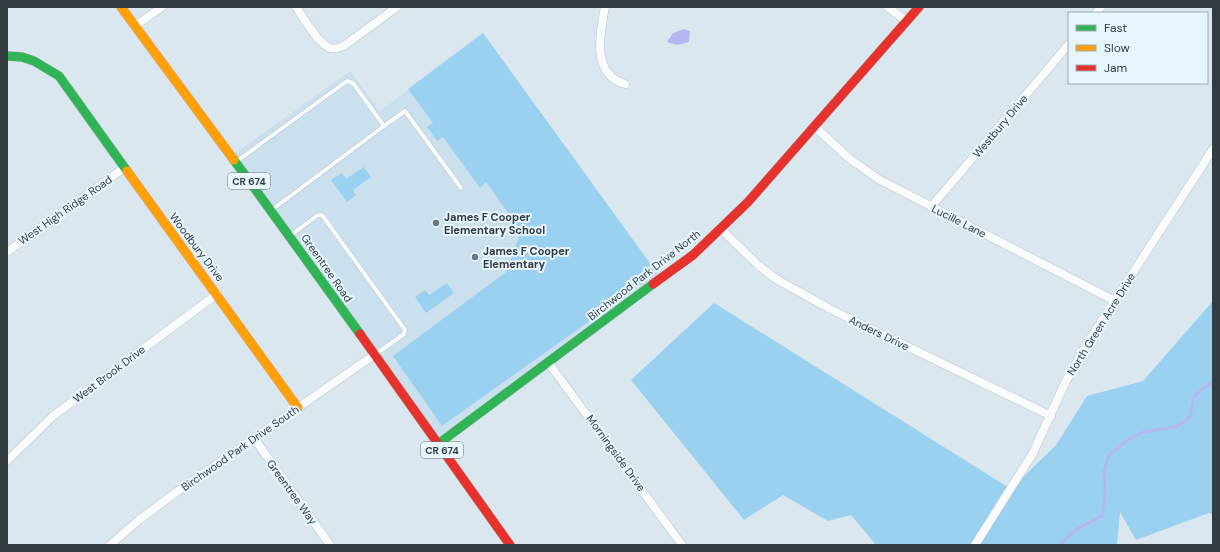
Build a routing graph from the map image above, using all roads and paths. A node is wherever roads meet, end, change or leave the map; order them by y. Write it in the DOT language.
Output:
graph roads {
  1 [pos="121,7"];
  2 [pos="162,7"];
  3 [pos="296,7"];
  4 [pos="397,7"];
  5 [pos="605,7"];
  6 [pos="888,7"];
  7 [pos="919,7"];
  8 [pos="906,21"];
  9 [pos="135,26"];
  10 [pos="1068,45"];
  11 [pos="7,56"];
  12 [pos="625,84"];
  13 [pos="384,126"];
  14 [pos="814,126"];
  15 [pos="1213,149"];
  16 [pos="235,162"];
  17 [pos="124,168"];
  18 [pos="461,188"];
  19 [pos="931,207"];
  20 [pos="271,211"];
  21 [pos="721,229"];
  22 [pos="290,236"];
  23 [pos="7,252"];
  24 [pos="217,294"];
  25 [pos="1115,301"];
  26 [pos="374,355"];
  27 [pos="548,362"];
  28 [pos="298,408"];
  29 [pos="1051,416"];
  30 [pos="254,438"];
  31 [pos="438,444"];
  32 [pos="7,461"];
  33 [pos="110,545"];
  34 [pos="330,545"];
  35 [pos="510,545"];
  36 [pos="682,545"];
  37 [pos="975,545"];
  1 -- 9 [label="street, Greentree Road / CR 674"];
  2 -- 9 [label="street"];
  3 -- 4 [label="street"];
  5 -- 12 [label="street"];
  6 -- 8 [label="street"];
  7 -- 8 [label="street, Birchwood Park Drive North"];
  8 -- 14 [label="street, Birchwood Park Drive North"];
  9 -- 16 [label="street, Greentree Road / CR 674"];
  10 -- 19 [label="street, Westbury Drive"];
  11 -- 17 [label="street, Woodbury Drive"];
  13 -- 16 [label="lane"];
  13 -- 18 [label="lane"];
  13 -- 20 [label="lane"];
  14 -- 19 [label="street, Lucille Lane"];
  14 -- 21 [label="street, Birchwood Park Drive North"];
  15 -- 25 [label="street, North Green Acre Drive"];
  16 -- 20 [label="street, Greentree Road / CR 674"];
  17 -- 23 [label="street, West High Ridge Road"];
  17 -- 24 [label="street, Woodbury Drive"];
  19 -- 25 [label="street, Lucille Lane"];
  20 -- 22 [label="street, Greentree Road / CR 674"];
  21 -- 27 [label="street, Birchwood Park Drive North"];
  21 -- 29 [label="street, Anders Drive"];
  22 -- 26 [label="street, Greentree Road / CR 674"];
  22 -- 26 [label="lane"];
  24 -- 28 [label="street, Woodbury Drive"];
  24 -- 32 [label="street, West Brook Drive"];
  25 -- 29 [label="street, North Green Acre Drive"];
  26 -- 28 [label="street, Birchwood Park Drive South"];
  26 -- 31 [label="street, Greentree Road / CR 674"];
  27 -- 31 [label="street, Birchwood Park Drive North"];
  27 -- 36 [label="street, Morningside Drive"];
  28 -- 30 [label="street, Birchwood Park Drive South"];
  29 -- 37 [label="street, North Green Acre Drive"];
  30 -- 33 [label="street, Birchwood Park Drive South"];
  30 -- 34 [label="street, Greentree Way"];
  31 -- 35 [label="street, Greentree Road / CR 674"];
}
